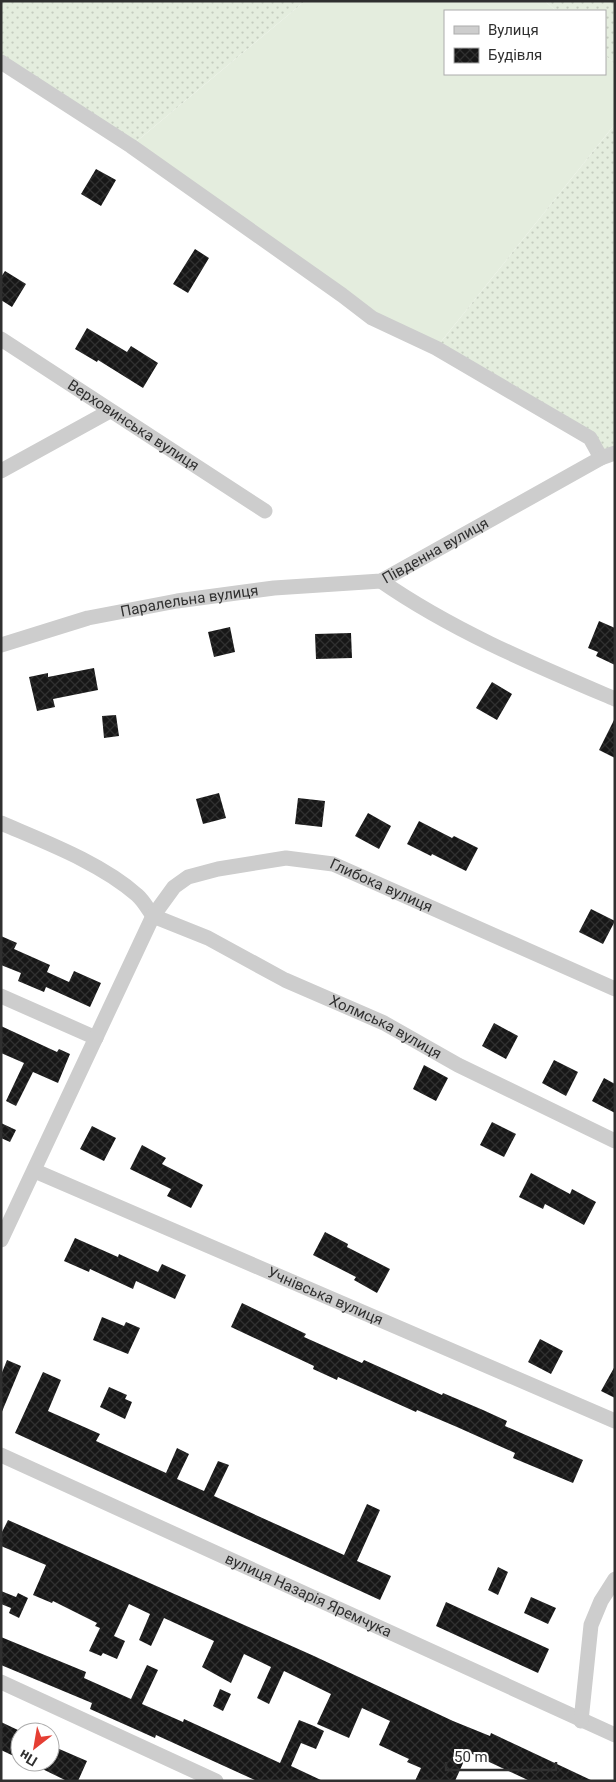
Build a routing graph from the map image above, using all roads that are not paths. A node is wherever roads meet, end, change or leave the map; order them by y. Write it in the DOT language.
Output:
graph roads {
  1 [pos="1,62"];
  2 [pos="1,339"];
  3 [pos="110,411"];
  4 [pos="608,456"];
  5 [pos="1,472"];
  6 [pos="265,511"];
  7 [pos="381,581"];
  8 [pos="1,645"];
  9 [pos="615,699"];
  10 [pos="1,823"];
  11 [pos="153,916"];
  12 [pos="615,989"];
  13 [pos="1,996"];
  14 [pos="96,1038"];
  15 [pos="615,1142"];
  16 [pos="35,1171"];
  17 [pos="1,1240"];
  18 [pos="615,1421"];
  19 [pos="1,1455"];
  20 [pos="615,1579"];
  21 [pos="1,1682"];
  22 [pos="581,1721"];
  23 [pos="615,1735"];
  24 [pos="216,1781"];
  1 -- 4 [label="street"];
  2 -- 3 [label="street, Верховинська вулиця"];
  3 -- 5 [label="street"];
  3 -- 6 [label="street, Верховинська вулиця"];
  4 -- 7 [label="street, Південна вулиця"];
  7 -- 8 [label="street, Паралельна вулиця"];
  7 -- 9 [label="street, Південна вулиця"];
  10 -- 11 [label="street"];
  11 -- 12 [label="street, Глибока вулиця"];
  11 -- 14 [label="street, Глибока вулиця"];
  11 -- 15 [label="street, Холмська вулиця"];
  13 -- 14 [label="street"];
  14 -- 16 [label="street, Глибока вулиця"];
  16 -- 17 [label="street, Глибока вулиця"];
  16 -- 18 [label="street, Учнівська вулиця"];
  19 -- 22 [label="street, вулиця Назарія Яремчука"];
  20 -- 22 [label="street"];
  21 -- 24 [label="street"];
  22 -- 23 [label="street, вулиця Назарія Яремчука"];
}
